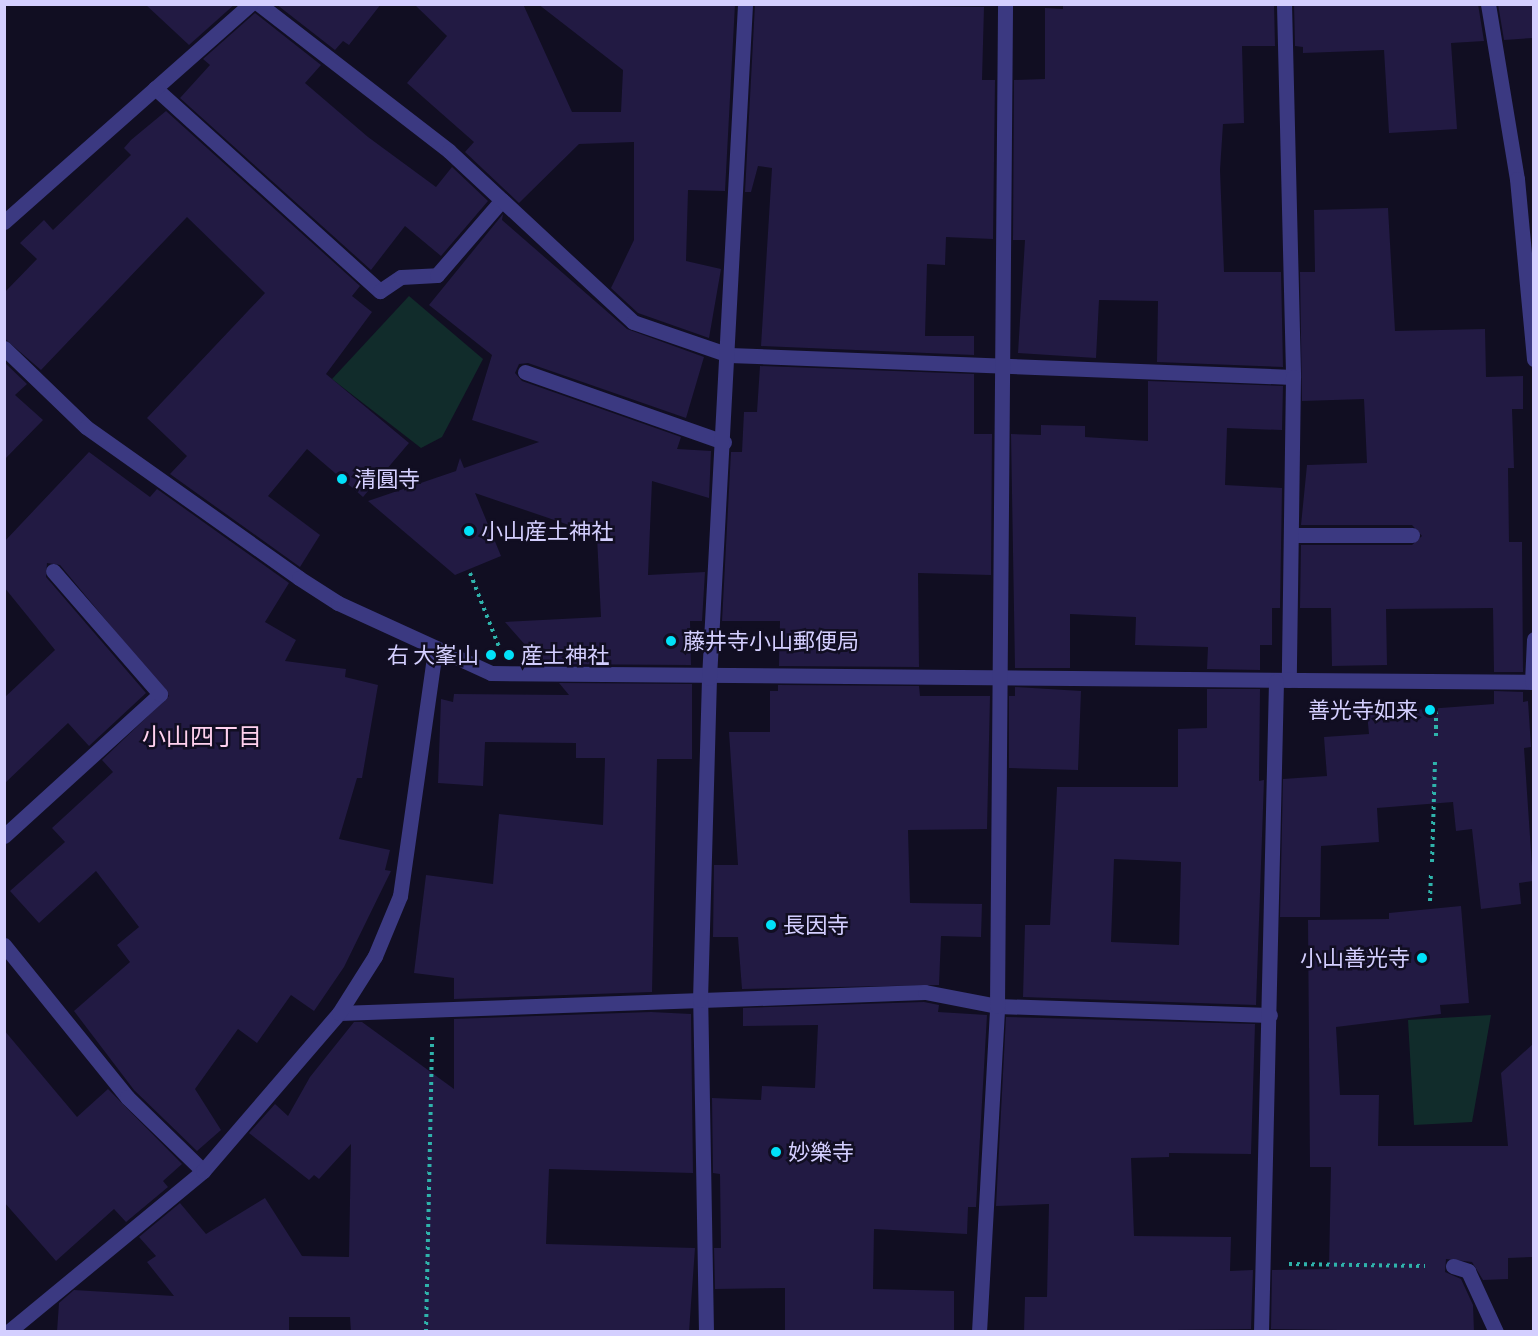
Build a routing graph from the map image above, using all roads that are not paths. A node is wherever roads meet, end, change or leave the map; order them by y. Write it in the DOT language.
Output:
graph roads {
  1 [pos="250,4"];
  2 [pos="259,4"];
  3 [pos="745,4"];
  4 [pos="1005,4"];
  5 [pos="1284,4"];
  6 [pos="1488,4"];
  7 [pos="155,88"];
  8 [pos="502,200"];
  9 [pos="4,222"];
  10 [pos="4,348"];
  11 [pos="729,355"];
  12 [pos="1533,359"];
  13 [pos="1001,367"];
  14 [pos="525,372"];
  15 [pos="1293,377"];
  16 [pos="724,442"];
  17 [pos="1291,535"];
  18 [pos="1412,535"];
  19 [pos="53,571"];
  20 [pos="1533,639"];
  21 [pos="435,649"];
  22 [pos="709,678"];
  23 [pos="1004,678"];
  24 [pos="1283,680"];
  25 [pos="1533,682"];
  26 [pos="4,836"];
  27 [pos="4,945"];
  28 [pos="700,1000"];
  29 [pos="998,1006"];
  30 [pos="339,1013"];
  31 [pos="1270,1016"];
  32 [pos="203,1171"];
  33 [pos="1453,1266"];
  34 [pos="12,1330"];
  35 [pos="705,1332"];
  36 [pos="979,1332"];
  37 [pos="1261,1332"];
  38 [pos="1496,1332"];
  1 -- 7 [label="street"];
  2 -- 8 [label="street"];
  3 -- 11 [label="street"];
  4 -- 13 [label="street"];
  5 -- 15 [label="street"];
  6 -- 12 [label="street"];
  7 -- 8 [label="street"];
  7 -- 9 [label="street"];
  8 -- 11 [label="street"];
  10 -- 21 [label="street"];
  11 -- 13 [label="street"];
  11 -- 16 [label="street"];
  13 -- 15 [label="street"];
  13 -- 23 [label="street"];
  14 -- 16 [label="street"];
  15 -- 17 [label="street"];
  16 -- 22 [label="street"];
  17 -- 18 [label="street"];
  17 -- 24 [label="street"];
  19 -- 26 [label="street"];
  20 -- 25 [label="street"];
  21 -- 22 [label="street"];
  21 -- 30 [label="street"];
  22 -- 23 [label="street"];
  22 -- 28 [label="street"];
  23 -- 24 [label="street"];
  23 -- 29 [label="street"];
  24 -- 25 [label="street"];
  24 -- 31 [label="street"];
  27 -- 32 [label="street"];
  28 -- 29 [label="street"];
  28 -- 30 [label="street"];
  28 -- 35 [label="street"];
  29 -- 31 [label="street"];
  29 -- 36 [label="street"];
  30 -- 32 [label="street"];
  31 -- 37 [label="street"];
  32 -- 34 [label="street"];
  33 -- 38 [label="street"];
}
